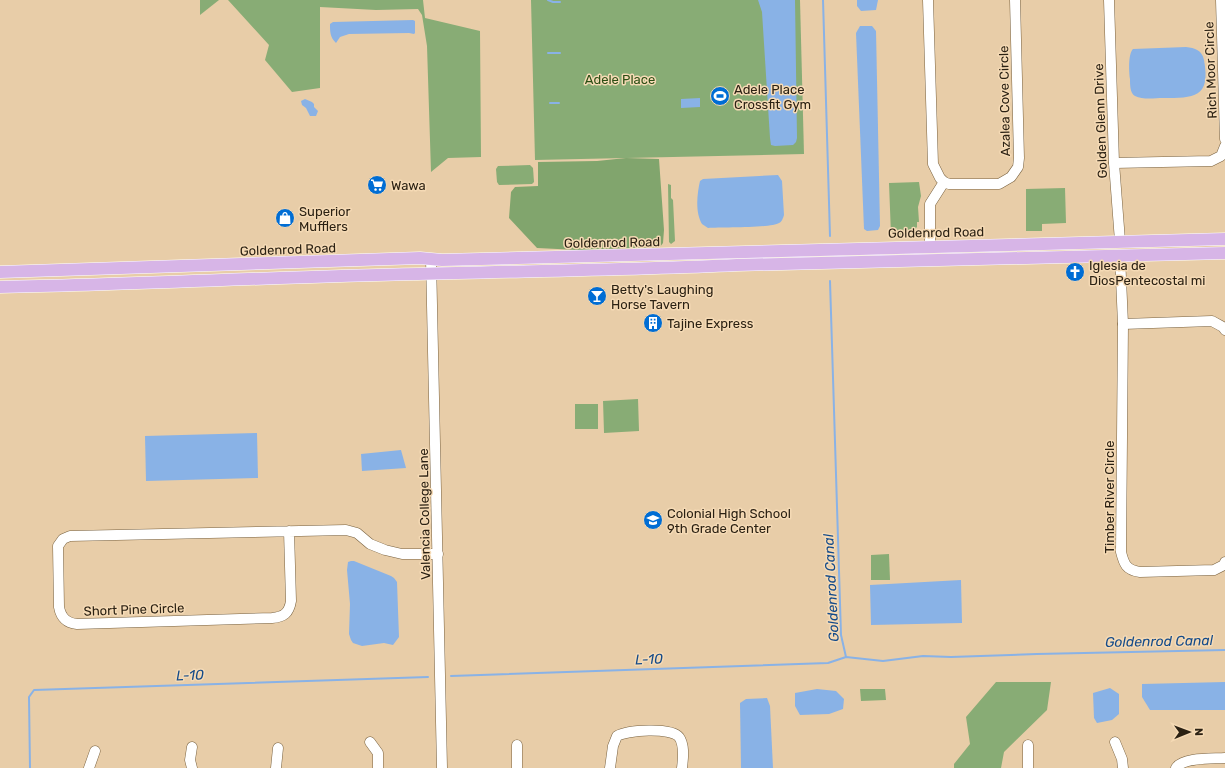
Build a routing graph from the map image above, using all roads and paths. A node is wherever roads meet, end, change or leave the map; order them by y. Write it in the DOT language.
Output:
graph roads {
  1 [pos="928,0"];
  2 [pos="1015,0"];
  3 [pos="1109,0"];
  4 [pos="1221,0"];
  5 [pos="1225,139"];
  6 [pos="1225,146"];
  7 [pos="1114,163"];
  8 [pos="944,182"];
  9 [pos="1225,239"];
  10 [pos="1120,241"];
  11 [pos="930,246"];
  12 [pos="951,246"];
  13 [pos="1225,253"];
  14 [pos="691,254"];
  15 [pos="1120,256"];
  16 [pos="431,259"];
  17 [pos="932,261"];
  18 [pos="906,262"];
  19 [pos="196,266"];
  20 [pos="675,268"];
  21 [pos="0,272"];
  22 [pos="431,273"];
  23 [pos="177,282"];
  24 [pos="0,287"];
  25 [pos="1123,324"];
  26 [pos="1225,330"];
  27 [pos="289,530"];
  28 [pos="438,554"];
  29 [pos="1225,562"];
  30 [pos="370,742"];
  31 [pos="1115,742"];
  32 [pos="517,745"];
  33 [pos="1028,745"];
  34 [pos="192,747"];
  35 [pos="278,748"];
  36 [pos="96,751"];
  37 [pos="1225,758"];
  38 [pos="89,768"];
  39 [pos="192,768"];
  40 [pos="276,768"];
  41 [pos="378,768"];
  42 [pos="442,768"];
  43 [pos="517,768"];
  44 [pos="610,768"];
  45 [pos="682,768"];
  46 [pos="1028,768"];
  47 [pos="1123,768"];
  48 [pos="1176,768"];
  1 -- 8 [label="street"];
  2 -- 8 [label="street, Azalea Cove Circle"];
  3 -- 7 [label="street, Golden Glenn Drive"];
  4 -- 5 [label="street, Rich Moor Circle"];
  6 -- 7 [label="street"];
  7 -- 10 [label="street, Golden Glenn Drive"];
  8 -- 11 [label="street"];
  9 -- 10 [label="main road, Goldenrod Road"];
  10 -- 12 [label="main road, Goldenrod Road"];
  11 -- 12 [label="main road, Goldenrod Road"];
  11 -- 14 [label="main road, Goldenrod Road"];
  11 -- 18 [label="main road"];
  12 -- 17 [label="main road"];
  13 -- 15 [label="main road, Goldenrod Road"];
  14 -- 16 [label="main road, Goldenrod Road"];
  14 -- 20 [label="main road"];
  15 -- 17 [label="main road, Goldenrod Road"];
  15 -- 25 [label="street, Timber River Circle"];
  16 -- 19 [label="main road, Goldenrod Road"];
  16 -- 22 [label="street, Valencia College Lane"];
  17 -- 18 [label="main road, Goldenrod Road"];
  18 -- 20 [label="main road, Goldenrod Road"];
  19 -- 21 [label="main road, Goldenrod Road"];
  19 -- 23 [label="main road"];
  20 -- 22 [label="main road, Goldenrod Road"];
  22 -- 23 [label="main road, Goldenrod Road"];
  22 -- 28 [label="street, Valencia College Lane"];
  23 -- 24 [label="main road, Goldenrod Road"];
  25 -- 26 [label="street"];
  25 -- 29 [label="street, Timber River Circle"];
  27 -- 27 [label="street, Short Pine Circle"];
  27 -- 28 [label="street, Short Pine Circle"];
  28 -- 42 [label="street, Valencia College Lane"];
  30 -- 41 [label="street"];
  31 -- 47 [label="street"];
  32 -- 43 [label="street"];
  33 -- 46 [label="street"];
  34 -- 39 [label="street"];
  35 -- 40 [label="street"];
  36 -- 38 [label="street"];
  37 -- 48 [label="street"];
  44 -- 45 [label="street"];
}
